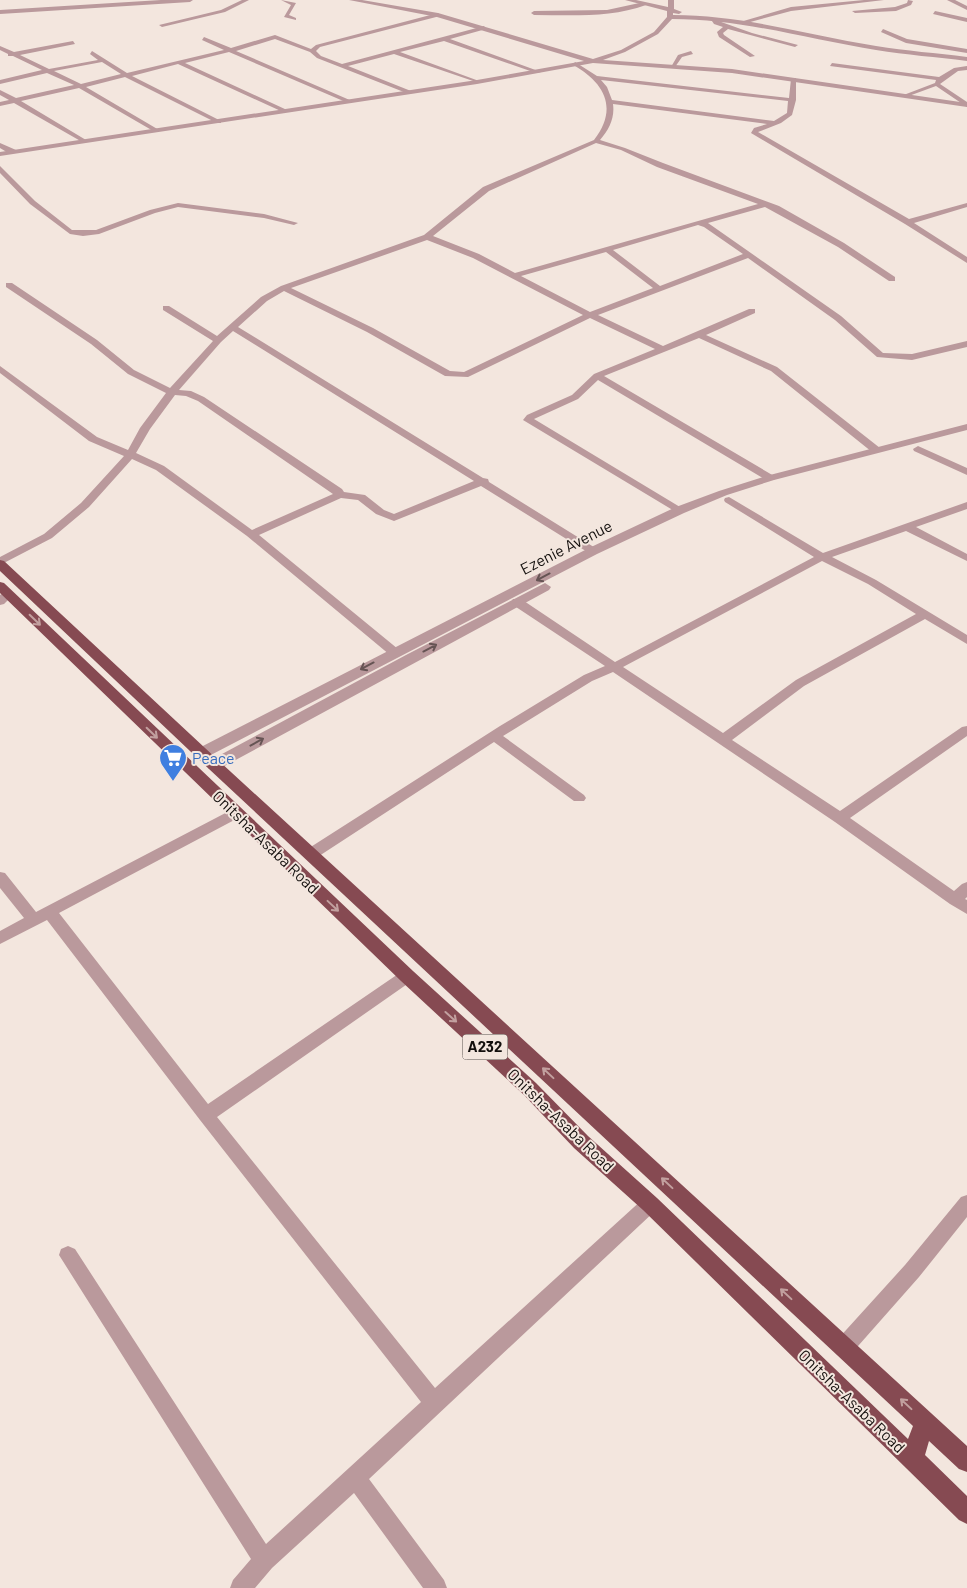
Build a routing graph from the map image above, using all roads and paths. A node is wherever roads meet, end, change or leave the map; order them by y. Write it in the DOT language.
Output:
graph roads {
  1 [pos="190,0"];
  2 [pos="246,0"];
  3 [pos="284,0"];
  4 [pos="352,0"];
  5 [pos="628,0"];
  6 [pos="671,0"];
  7 [pos="819,0"];
  8 [pos="881,0"];
  9 [pos="950,0"];
  10 [pos="910,1"];
  11 [pos="644,4"];
  12 [pos="967,8"];
  13 [pos="824,9"];
  14 [pos="0,12"];
  15 [pos="534,13"];
  16 [pos="670,13"];
  17 [pos="935,13"];
  18 [pos="438,15"];
  19 [pos="949,16"];
  20 [pos="294,19"];
  21 [pos="712,19"];
  22 [pos="967,20"];
  23 [pos="743,22"];
  24 [pos="934,22"];
  25 [pos="162,25"];
  26 [pos="727,26"];
  27 [pos="484,28"];
  28 [pos="883,31"];
  29 [pos="204,39"];
  30 [pos="445,39"];
  31 [pos="73,43"];
  32 [pos="795,46"];
  33 [pos="0,48"];
  34 [pos="232,50"];
  35 [pos="312,51"];
  36 [pos="967,51"];
  37 [pos="92,53"];
  38 [pos="396,53"];
  39 [pos="691,53"];
  40 [pos="12,54"];
  41 [pos="752,56"];
  42 [pos="0,57"];
  43 [pos="967,58"];
  44 [pos="593,60"];
  45 [pos="101,61"];
  46 [pos="178,62"];
  47 [pos="575,64"];
  48 [pos="832,65"];
  49 [pos="342,66"];
  50 [pos="673,66"];
  51 [pos="967,68"];
  52 [pos="47,70"];
  53 [pos="538,72"];
  54 [pos="126,75"];
  55 [pos="593,77"];
  56 [pos="794,79"];
  57 [pos="0,82"];
  58 [pos="477,82"];
  59 [pos="938,82"];
  60 [pos="80,86"];
  61 [pos="0,92"];
  62 [pos="409,92"];
  63 [pos="967,95"];
  64 [pos="904,96"];
  65 [pos="955,96"];
  66 [pos="793,100"];
  67 [pos="15,101"];
  68 [pos="350,102"];
  69 [pos="610,102"];
  70 [pos="0,104"];
  71 [pos="967,105"];
  72 [pos="285,112"];
  73 [pos="219,122"];
  74 [pos="776,122"];
  75 [pos="157,131"];
  76 [pos="596,141"];
  77 [pos="84,142"];
  78 [pos="0,145"];
  79 [pos="13,152"];
  80 [pos="0,154"];
  81 [pos="0,168"];
  82 [pos="766,204"];
  83 [pos="967,206"];
  84 [pos="908,222"];
  85 [pos="294,223"];
  86 [pos="698,223"];
  87 [pos="427,236"];
  88 [pos="607,249"];
  89 [pos="749,255"];
  90 [pos="967,261"];
  91 [pos="516,275"];
  92 [pos="892,279"];
  93 [pos="10,285"];
  94 [pos="284,288"];
  95 [pos="659,289"];
  96 [pos="166,308"];
  97 [pos="752,311"];
  98 [pos="590,315"];
  99 [pos="232,327"];
  100 [pos="699,334"];
  101 [pos="218,340"];
  102 [pos="967,344"];
  103 [pos="663,349"];
  104 [pos="0,369"];
  105 [pos="597,376"];
  106 [pos="172,392"];
  107 [pos="967,427"];
  108 [pos="957,435"];
  109 [pos="918,449"];
  110 [pos="876,450"];
  111 [pos="131,454"];
  112 [pos="967,472"];
  113 [pos="770,478"];
  114 [pos="484,481"];
  115 [pos="339,495"];
  116 [pos="729,500"];
  117 [pos="967,505"];
  118 [pos="680,510"];
  119 [pos="907,527"];
  120 [pos="251,534"];
  121 [pos="593,550"];
  122 [pos="822,557"];
  123 [pos="967,558"];
  124 [pos="0,563"];
  125 [pos="3,594"];
  126 [pos="517,602"];
  127 [pos="924,615"];
  128 [pos="967,640"];
  129 [pos="394,652"];
  130 [pos="614,667"];
  131 [pos="967,730"];
  132 [pos="494,736"];
  133 [pos="723,740"];
  134 [pos="208,759"];
  135 [pos="579,798"];
  136 [pos="235,814"];
  137 [pos="840,818"];
  138 [pos="311,854"];
  139 [pos="0,877"];
  140 [pos="967,888"];
  141 [pos="961,904"];
  142 [pos="41,915"];
  143 [pos="0,938"];
  144 [pos="407,976"];
  145 [pos="206,1115"];
  146 [pos="967,1203"];
  147 [pos="650,1204"];
  148 [pos="68,1256"];
  149 [pos="844,1347"];
  150 [pos="434,1402"];
  151 [pos="924,1422"];
  152 [pos="912,1459"];
  153 [pos="967,1461"];
  154 [pos="355,1478"];
  155 [pos="967,1512"];
  156 [pos="264,1560"];
  157 [pos="240,1588"];
  158 [pos="436,1588"];
  1 -- 14 [label="street"];
  2 -- 25 [label="street"];
  3 -- 20 [label="street"];
  4 -- 18 [label="street"];
  5 -- 11 [label="street"];
  6 -- 16 [label="street"];
  7 -- 13 [label="street"];
  8 -- 13 [label="street"];
  9 -- 12 [label="street"];
  10 -- 13 [label="street"];
  11 -- 15 [label="street"];
  11 -- 16 [label="street"];
  13 -- 23 [label="street"];
  16 -- 21 [label="street"];
  16 -- 44 [label="street"];
  17 -- 19 [label="street"];
  18 -- 27 [label="street"];
  18 -- 35 [label="street"];
  19 -- 22 [label="street"];
  19 -- 24 [label="street"];
  21 -- 23 [label="street"];
  21 -- 26 [label="street"];
  23 -- 43 [label="street"];
  26 -- 32 [label="street"];
  26 -- 41 [label="street"];
  27 -- 30 [label="street"];
  27 -- 44 [label="street"];
  28 -- 36 [label="street"];
  29 -- 34 [label="street"];
  30 -- 38 [label="street"];
  30 -- 53 [label="street"];
  31 -- 40 [label="street"];
  33 -- 40 [label="street"];
  34 -- 35 [label="street"];
  34 -- 46 [label="street"];
  34 -- 68 [label="street"];
  35 -- 49 [label="street"];
  37 -- 45 [label="street"];
  38 -- 49 [label="street"];
  38 -- 58 [label="street"];
  39 -- 50 [label="street"];
  40 -- 42 [label="street"];
  40 -- 52 [label="street"];
  44 -- 47 [label="street"];
  44 -- 50 [label="street"];
  45 -- 52 [label="street"];
  45 -- 54 [label="street"];
  46 -- 54 [label="street"];
  46 -- 72 [label="street"];
  47 -- 53 [label="street"];
  47 -- 55 [label="street"];
  48 -- 59 [label="street"];
  49 -- 62 [label="street"];
  50 -- 56 [label="street"];
  51 -- 59 [label="street"];
  52 -- 57 [label="street"];
  52 -- 60 [label="street"];
  53 -- 58 [label="street"];
  54 -- 60 [label="street"];
  54 -- 73 [label="street"];
  55 -- 66 [label="street"];
  55 -- 69 [label="street"];
  56 -- 64 [label="street"];
  56 -- 66 [label="street"];
  58 -- 62 [label="street"];
  59 -- 64 [label="street"];
  59 -- 65 [label="street"];
  60 -- 67 [label="street"];
  60 -- 75 [label="street"];
  61 -- 67 [label="street"];
  62 -- 68 [label="street"];
  63 -- 65 [label="street"];
  64 -- 71 [label="street"];
  65 -- 71 [label="street"];
  66 -- 74 [label="street"];
  67 -- 70 [label="street"];
  67 -- 77 [label="street"];
  68 -- 72 [label="street"];
  69 -- 74 [label="street"];
  69 -- 76 [label="street"];
  72 -- 73 [label="street"];
  73 -- 75 [label="street"];
  74 -- 84 [label="street"];
  75 -- 77 [label="street"];
  76 -- 82 [label="street"];
  76 -- 87 [label="street"];
  77 -- 79 [label="street"];
  78 -- 79 [label="street"];
  79 -- 80 [label="street"];
  81 -- 85 [label="street"];
  82 -- 86 [label="street"];
  82 -- 92 [label="street"];
  83 -- 84 [label="street"];
  84 -- 90 [label="street"];
  86 -- 88 [label="street"];
  86 -- 89 [label="street"];
  87 -- 91 [label="street"];
  87 -- 94 [label="street"];
  88 -- 91 [label="street"];
  88 -- 95 [label="street"];
  89 -- 95 [label="street"];
  89 -- 102 [label="street"];
  91 -- 98 [label="street"];
  93 -- 106 [label="street"];
  94 -- 98 [label="street"];
  94 -- 99 [label="street"];
  95 -- 98 [label="street"];
  96 -- 101 [label="street"];
  97 -- 100 [label="street"];
  98 -- 103 [label="street"];
  99 -- 101 [label="street"];
  99 -- 114 [label="street"];
  100 -- 103 [label="street"];
  100 -- 110 [label="street"];
  101 -- 106 [label="street"];
  103 -- 105 [label="street"];
  104 -- 111 [label="street"];
  105 -- 113 [label="street"];
  105 -- 118 [label="street"];
  106 -- 111 [label="street"];
  106 -- 115 [label="street"];
  107 -- 108 [label="street, Ezenie Avenue"];
  108 -- 109 [label="street, Ezenie Avenue"];
  108 -- 110 [label="street, Ezenie Avenue"];
  109 -- 112 [label="street"];
  109 -- 116 [label="street, Ezenie Avenue"];
  110 -- 113 [label="street, Ezenie Avenue"];
  111 -- 120 [label="street"];
  111 -- 124 [label="street"];
  113 -- 118 [label="street, Ezenie Avenue"];
  114 -- 115 [label="street"];
  114 -- 121 [label="street"];
  115 -- 120 [label="street"];
  116 -- 122 [label="street"];
  116 -- 126 [label="street, Ezenie Avenue"];
  117 -- 119 [label="street"];
  118 -- 121 [label="street, Ezenie Avenue"];
  119 -- 122 [label="street"];
  119 -- 123 [label="street"];
  120 -- 129 [label="street"];
  121 -- 129 [label="street, Ezenie Avenue, one-way"];
  122 -- 127 [label="street"];
  122 -- 130 [label="street"];
  124 -- 134 [label="highway, A232"];
  125 -- 136 [label="highway, Onitsha-Asaba Road / A232, one-way"];
  126 -- 130 [label="street"];
  134 -- 126 [label="street, Ezenie Avenue, one-way"];
  127 -- 128 [label="street"];
  127 -- 133 [label="street"];
  129 -- 134 [label="street, Ezenie Avenue, one-way"];
  130 -- 132 [label="street"];
  130 -- 133 [label="street"];
  131 -- 137 [label="street"];
  132 -- 135 [label="street"];
  132 -- 138 [label="street"];
  133 -- 137 [label="street"];
  134 -- 138 [label="highway, A232"];
  136 -- 142 [label="street"];
  136 -- 144 [label="highway, Onitsha-Asaba Road / A232, one-way"];
  137 -- 141 [label="street"];
  149 -- 138 [label="highway, A232, one-way"];
  139 -- 142 [label="street"];
  140 -- 141 [label="street"];
  142 -- 143 [label="street"];
  142 -- 145 [label="street"];
  144 -- 145 [label="street"];
  144 -- 147 [label="highway, Onitsha-Asaba Road / A232, one-way"];
  145 -- 150 [label="street"];
  146 -- 149 [label="street"];
  147 -- 150 [label="street"];
  147 -- 152 [label="highway, Onitsha-Asaba Road / A232"];
  148 -- 156 [label="street"];
  151 -- 149 [label="highway, A232, one-way"];
  150 -- 154 [label="street"];
  151 -- 152 [label="highway"];
  151 -- 153 [label="highway, A232"];
  152 -- 155 [label="highway, Onitsha-Asaba Road / A232"];
  154 -- 156 [label="street"];
  154 -- 158 [label="street"];
  156 -- 157 [label="street"];
}
